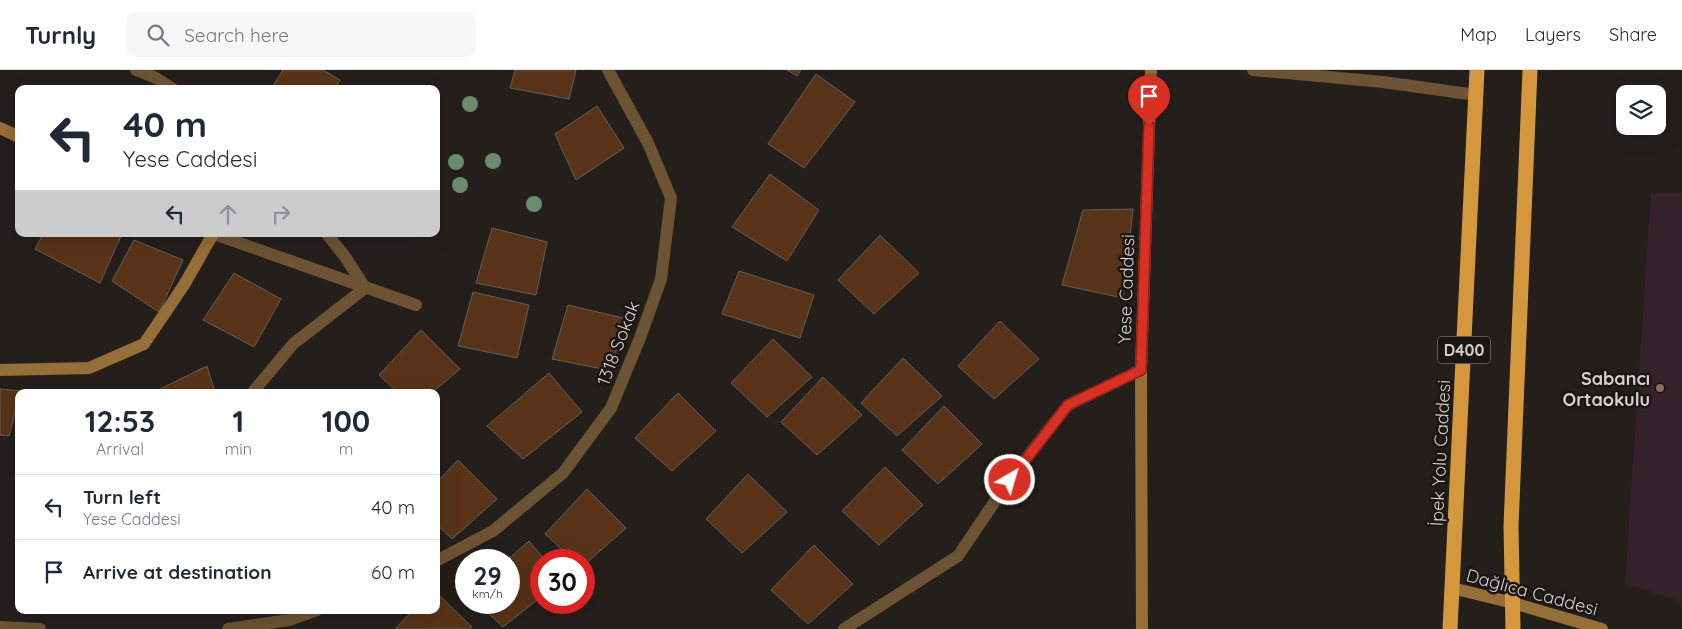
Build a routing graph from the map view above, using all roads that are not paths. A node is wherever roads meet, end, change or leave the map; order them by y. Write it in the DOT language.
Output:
graph roads {
  1 [pos="136,70"];
  2 [pos="608,70"];
  3 [pos="1151,70"];
  4 [pos="1253,70"];
  5 [pos="1477,70"];
  6 [pos="1530,70"];
  7 [pos="167,85"];
  8 [pos="1476,95"];
  9 [pos="0,128"];
  10 [pos="15,135"];
  11 [pos="212,237"];
  12 [pos="222,237"];
  13 [pos="329,237"];
  14 [pos="365,288"];
  15 [pos="416,305"];
  16 [pos="0,370"];
  17 [pos="1141,370"];
  18 [pos="256,389"];
  19 [pos="440,559"];
  20 [pos="1452,588"];
  21 [pos="1513,603"];
  22 [pos="305,614"];
  23 [pos="0,627"];
  24 [pos="40,629"];
  25 [pos="228,629"];
  26 [pos="844,629"];
  27 [pos="1142,629"];
  28 [pos="1450,629"];
  29 [pos="1513,629"];
  30 [pos="1602,629"];
  1 -- 7 [label="street"];
  2 -- 19 [label="street, 1318 Sokak"];
  3 -- 17 [label="street, Yese Caddesi"];
  4 -- 8 [label="street"];
  5 -- 8 [label="highway, İpek Yolu Caddesi / D400"];
  6 -- 21 [label="highway"];
  8 -- 20 [label="highway, İpek Yolu Caddesi / D400"];
  9 -- 10 [label="street"];
  11 -- 16 [label="street"];
  12 -- 14 [label="street"];
  13 -- 14 [label="street"];
  14 -- 15 [label="street"];
  14 -- 18 [label="street"];
  17 -- 26 [label="street"];
  17 -- 27 [label="street, Yese Caddesi"];
  20 -- 21 [label="street, Dağlıca Caddesi"];
  20 -- 28 [label="highway, İpek Yolu Caddesi / D400"];
  21 -- 29 [label="highway"];
  21 -- 30 [label="street, Dağlıca Caddesi"];
  22 -- 25 [label="street"];
  23 -- 24 [label="street"];
}
